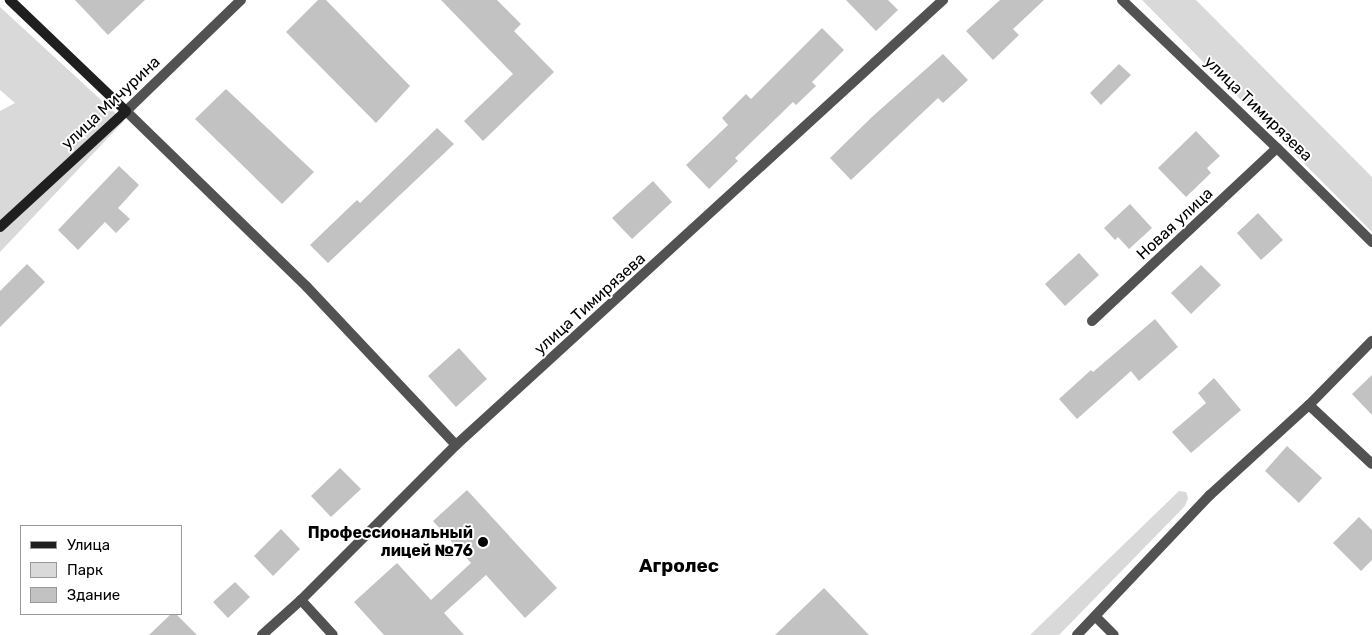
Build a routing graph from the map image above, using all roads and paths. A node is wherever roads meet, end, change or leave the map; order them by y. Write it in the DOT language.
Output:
graph roads {
  1 [pos="10,0"];
  2 [pos="241,0"];
  3 [pos="944,0"];
  4 [pos="1122,0"];
  5 [pos="126,111"];
  6 [pos="1277,148"];
  7 [pos="0,227"];
  8 [pos="1372,242"];
  9 [pos="1092,322"];
  10 [pos="1372,341"];
  11 [pos="1309,405"];
  12 [pos="456,444"];
  13 [pos="1372,464"];
  14 [pos="300,600"];
  15 [pos="1096,617"];
  16 [pos="262,635"];
  17 [pos="332,635"];
  18 [pos="1078,635"];
  19 [pos="1114,635"];
  1 -- 5 [label="street"];
  2 -- 5 [label="street, улица Мичурина"];
  3 -- 12 [label="street, улица Тимирязева"];
  4 -- 6 [label="street, улица Тимирязева"];
  5 -- 7 [label="street, улица Мичурина"];
  5 -- 12 [label="street"];
  6 -- 8 [label="street, улица Тимирязева"];
  6 -- 9 [label="street, Новая улица"];
  10 -- 11 [label="street"];
  11 -- 13 [label="street"];
  11 -- 15 [label="street"];
  12 -- 14 [label="street, улица Тимирязева"];
  14 -- 16 [label="street, улица Тимирязева"];
  14 -- 17 [label="street"];
  15 -- 18 [label="street"];
  15 -- 19 [label="street"];
}
